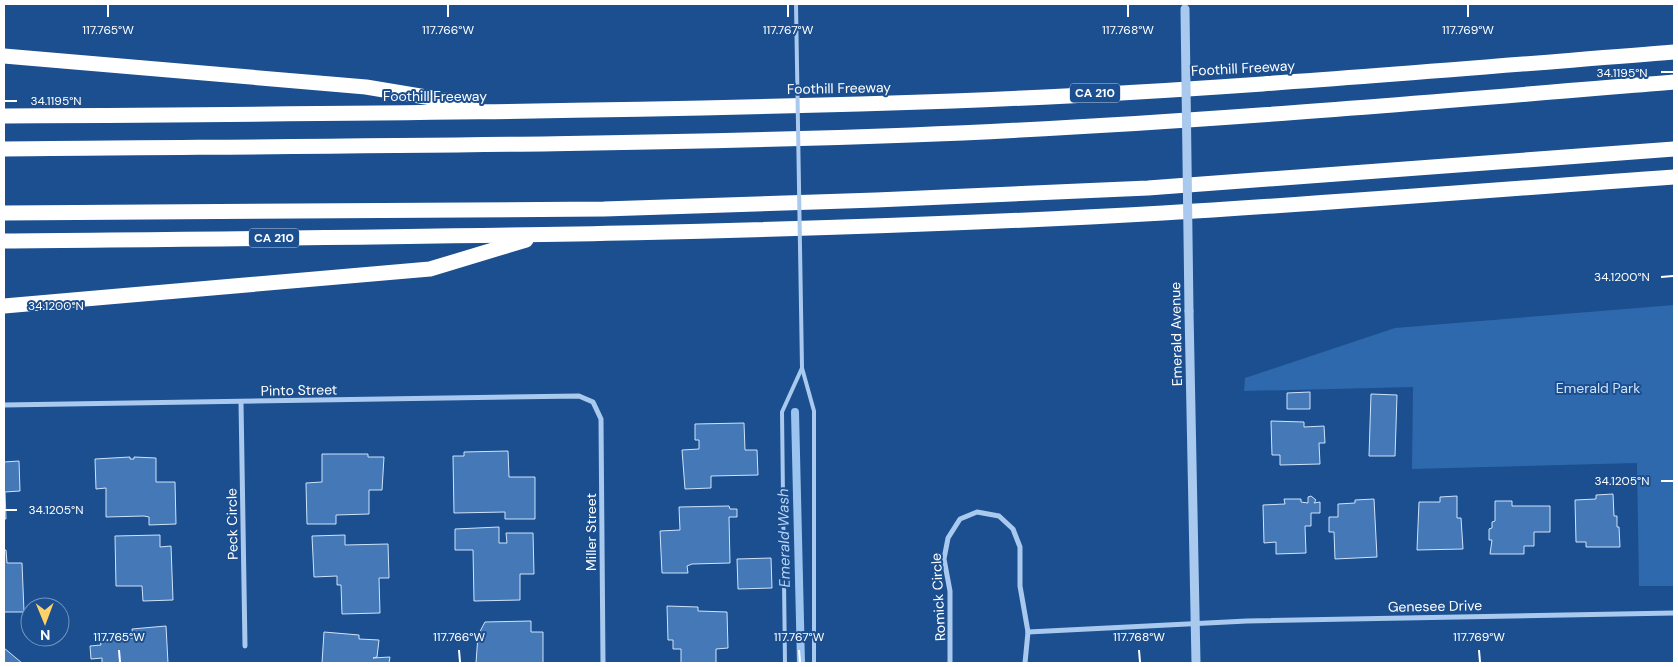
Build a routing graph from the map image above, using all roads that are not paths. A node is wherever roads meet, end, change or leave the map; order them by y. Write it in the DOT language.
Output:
graph roads {
  1 [pos="796,4"];
  2 [pos="1185,6"];
  3 [pos="1674,52"];
  4 [pos="4,56"];
  5 [pos="1674,82"];
  6 [pos="515,112"];
  7 [pos="4,116"];
  8 [pos="4,149"];
  9 [pos="1674,149"];
  10 [pos="1674,177"];
  11 [pos="4,213"];
  12 [pos="544,235"];
  13 [pos="4,241"];
  14 [pos="4,306"];
  15 [pos="802,368"];
  16 [pos="241,402"];
  17 [pos="593,402"];
  18 [pos="4,405"];
  19 [pos="1674,613"];
  20 [pos="1196,623"];
  21 [pos="1028,632"];
  22 [pos="245,646"];
  23 [pos="603,663"];
  24 [pos="785,663"];
  25 [pos="814,663"];
  26 [pos="950,663"];
  27 [pos="1025,663"];
  28 [pos="1196,663"];
  1 -- 15 [label="lane, bridge"];
  2 -- 20 [label="street, Emerald Avenue, bridge"];
  3 -- 6 [label="highway, Foothill Freeway / CA 210"];
  4 -- 6 [label="highway"];
  5 -- 8 [label="highway"];
  6 -- 7 [label="highway, Foothill Freeway / CA 210"];
  9 -- 11 [label="highway"];
  10 -- 12 [label="highway, CA 210"];
  12 -- 13 [label="highway, CA 210"];
  12 -- 14 [label="highway"];
  15 -- 24 [label="lane"];
  15 -- 25 [label="lane"];
  16 -- 17 [label="street, Pinto Street"];
  16 -- 18 [label="street, Pinto Street"];
  16 -- 22 [label="street, Peck Circle"];
  17 -- 23 [label="street, Miller Street"];
  19 -- 20 [label="street, Genesee Drive"];
  20 -- 21 [label="street"];
  20 -- 28 [label="street, Emerald Avenue"];
  21 -- 26 [label="street, Romick Circle"];
  21 -- 27 [label="street, Romick Circle"];
}
